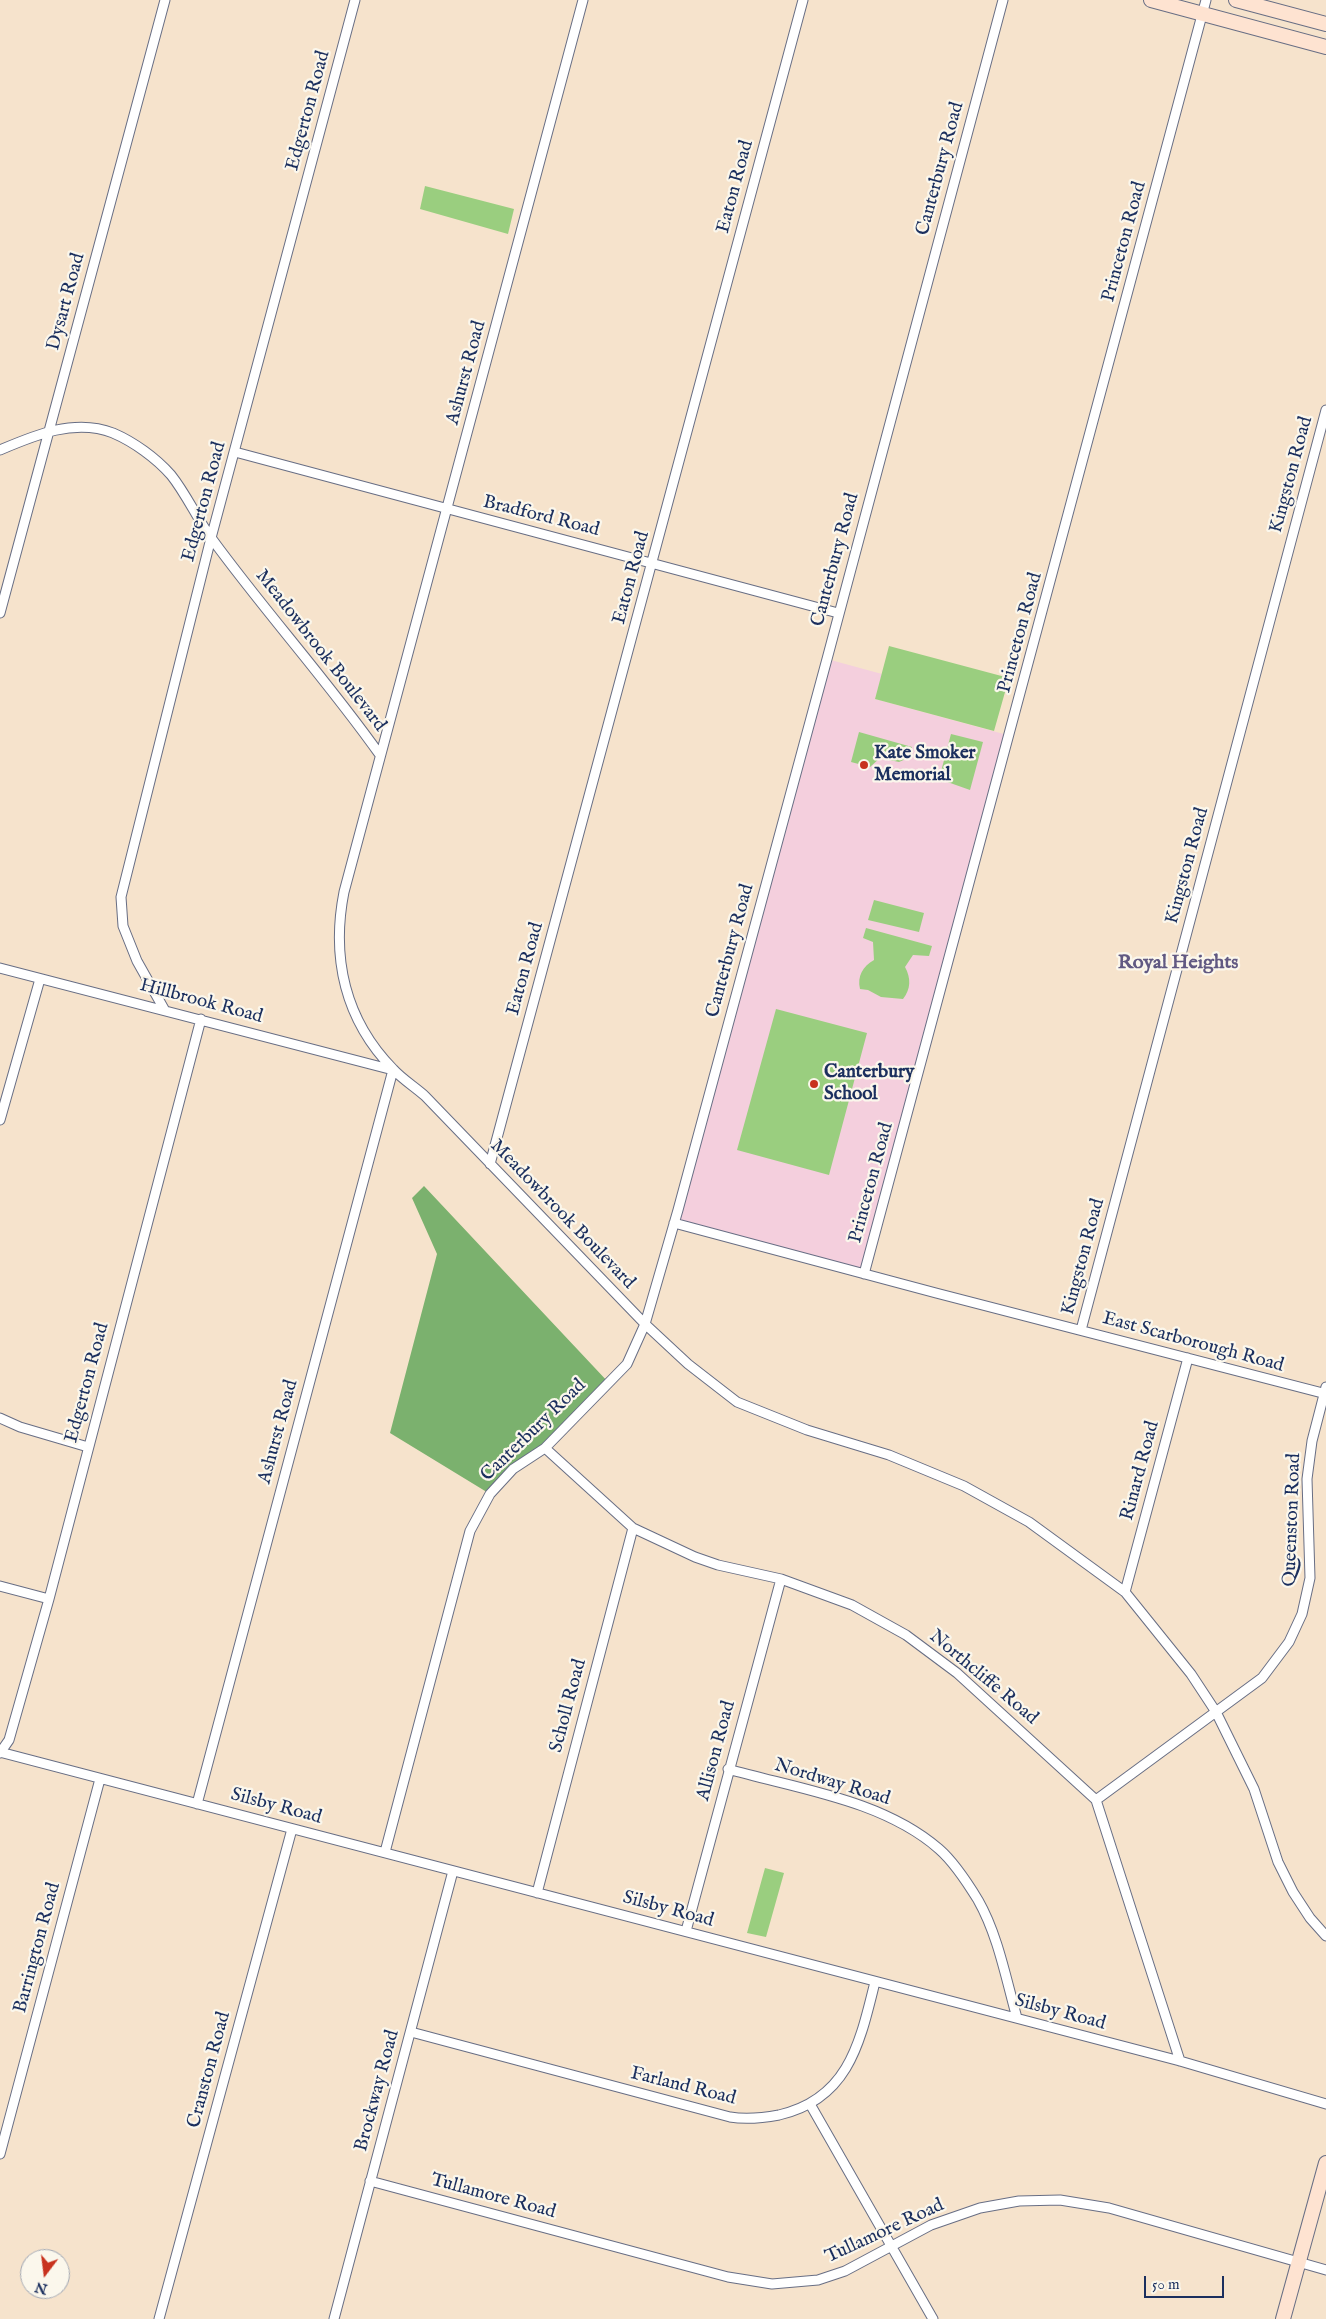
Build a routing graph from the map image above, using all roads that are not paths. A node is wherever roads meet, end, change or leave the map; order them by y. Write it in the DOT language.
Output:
graph roads {
  1 [pos="165,0"];
  2 [pos="356,0"];
  3 [pos="583,0"];
  4 [pos="803,0"];
  5 [pos="1003,0"];
  6 [pos="1150,0"];
  7 [pos="1206,0"];
  8 [pos="1236,0"];
  9 [pos="1203,14"];
  10 [pos="1326,24"];
  11 [pos="1326,47"];
  12 [pos="1326,410"];
  13 [pos="49,431"];
  14 [pos="0,450"];
  15 [pos="235,452"];
  16 [pos="447,510"];
  17 [pos="211,538"];
  18 [pos="653,563"];
  19 [pos="0,613"];
  20 [pos="838,613"];
  21 [pos="380,754"];
  22 [pos="0,968"];
  23 [pos="40,979"];
  24 [pos="164,1009"];
  25 [pos="201,1019"];
  26 [pos="393,1070"];
  27 [pos="0,1120"];
  28 [pos="490,1164"];
  29 [pos="674,1223"];
  30 [pos="864,1274"];
  31 [pos="645,1324"];
  32 [pos="1081,1330"];
  33 [pos="1188,1358"];
  34 [pos="1325,1392"];
  35 [pos="0,1418"];
  36 [pos="88,1447"];
  37 [pos="546,1448"];
  38 [pos="634,1528"];
  39 [pos="781,1580"];
  40 [pos="0,1586"];
  41 [pos="1125,1592"];
  42 [pos="49,1599"];
  43 [pos="1216,1712"];
  44 [pos="0,1752"];
  45 [pos="728,1769"];
  46 [pos="100,1779"];
  47 [pos="1096,1800"];
  48 [pos="197,1804"];
  49 [pos="292,1829"];
  50 [pos="385,1852"];
  51 [pos="453,1870"];
  52 [pos="537,1893"];
  53 [pos="686,1931"];
  54 [pos="1326,1936"];
  55 [pos="875,1982"];
  56 [pos="1017,2018"];
  57 [pos="411,2032"];
  58 [pos="1180,2061"];
  59 [pos="810,2104"];
  60 [pos="1326,2104"];
  61 [pos="0,2154"];
  62 [pos="1326,2162"];
  63 [pos="370,2181"];
  64 [pos="892,2247"];
  65 [pos="1299,2262"];
  66 [pos="1326,2270"];
  67 [pos="159,2319"];
  68 [pos="334,2319"];
  69 [pos="932,2319"];
  70 [pos="1283,2319"];
  1 -- 13 [label="street, Dysart Road"];
  2 -- 15 [label="street, Edgerton Road"];
  3 -- 16 [label="street, Ashurst Road"];
  4 -- 18 [label="street, Eaton Road"];
  5 -- 20 [label="street, Canterbury Road"];
  6 -- 9 [label="main road"];
  7 -- 9 [label="street, Princeton Road"];
  8 -- 10 [label="main road"];
  9 -- 11 [label="main road"];
  9 -- 30 [label="street, Princeton Road"];
  12 -- 32 [label="street, Kingston Road"];
  13 -- 14 [label="street, Meadowbrook Boulevard"];
  13 -- 17 [label="street, Meadowbrook Boulevard"];
  13 -- 19 [label="street, Dysart Road"];
  15 -- 16 [label="street, Bradford Road"];
  15 -- 17 [label="street, Edgerton Road"];
  16 -- 18 [label="street, Bradford Road"];
  16 -- 21 [label="street, Ashurst Road"];
  17 -- 21 [label="street, Meadowbrook Boulevard"];
  17 -- 24 [label="street, Edgerton Road"];
  18 -- 20 [label="street, Bradford Road"];
  18 -- 28 [label="street, Eaton Road"];
  20 -- 29 [label="street, Canterbury Road"];
  21 -- 26 [label="street, Meadowbrook Boulevard"];
  22 -- 23 [label="street, Hillbrook Road"];
  23 -- 24 [label="street, Hillbrook Road"];
  23 -- 27 [label="street"];
  24 -- 25 [label="street, Hillbrook Road"];
  25 -- 26 [label="street, Hillbrook Road"];
  25 -- 36 [label="street, Edgerton Road"];
  26 -- 28 [label="street, Meadowbrook Boulevard"];
  26 -- 48 [label="street, Ashurst Road"];
  28 -- 31 [label="street, Meadowbrook Boulevard"];
  29 -- 30 [label="street, East Scarborough Road"];
  29 -- 31 [label="street, Canterbury Road"];
  30 -- 32 [label="street, East Scarborough Road"];
  31 -- 37 [label="street, Canterbury Road"];
  31 -- 41 [label="street, Meadowbrook Boulevard"];
  32 -- 33 [label="street, East Scarborough Road"];
  33 -- 34 [label="street, East Scarborough Road"];
  33 -- 41 [label="street, Rinard Road"];
  34 -- 43 [label="street, Queenston Road"];
  35 -- 36 [label="street"];
  36 -- 42 [label="street, Edgerton Road"];
  37 -- 38 [label="street, Northcliffe Road"];
  37 -- 50 [label="street, Canterbury Road"];
  38 -- 39 [label="street, Northcliffe Road"];
  38 -- 52 [label="street, Scholl Road"];
  39 -- 45 [label="street, Allison Road"];
  39 -- 47 [label="street, Northcliffe Road"];
  40 -- 42 [label="street"];
  41 -- 43 [label="street, Meadowbrook Boulevard"];
  42 -- 44 [label="street, Edgerton Road"];
  43 -- 47 [label="street, Queenston Road"];
  43 -- 54 [label="street, Meadowbrook Boulevard"];
  44 -- 46 [label="street, Silsby Road"];
  45 -- 53 [label="street, Allison Road"];
  45 -- 56 [label="street, Nordway Road"];
  46 -- 48 [label="street, Silsby Road"];
  46 -- 61 [label="street, Barrington Road"];
  47 -- 58 [label="street, Northcliffe Road"];
  48 -- 49 [label="street, Silsby Road"];
  49 -- 50 [label="street, Silsby Road"];
  49 -- 67 [label="street, Cranston Road"];
  50 -- 51 [label="street, Silsby Road"];
  51 -- 52 [label="street, Silsby Road"];
  51 -- 57 [label="street, Brockway Road"];
  52 -- 53 [label="street, Silsby Road"];
  53 -- 55 [label="street, Silsby Road"];
  55 -- 56 [label="street, Silsby Road"];
  55 -- 59 [label="street, Farland Road"];
  56 -- 58 [label="street, Silsby Road"];
  57 -- 59 [label="street, Farland Road"];
  57 -- 63 [label="street, Brockway Road"];
  58 -- 60 [label="street, Silsby Road"];
  59 -- 64 [label="street"];
  62 -- 65 [label="main road"];
  63 -- 64 [label="street, Tullamore Road"];
  63 -- 68 [label="street, Brockway Road"];
  64 -- 65 [label="street, Tullamore Road"];
  64 -- 69 [label="street"];
  65 -- 66 [label="street, Tullamore Road"];
  65 -- 70 [label="main road"];
}
